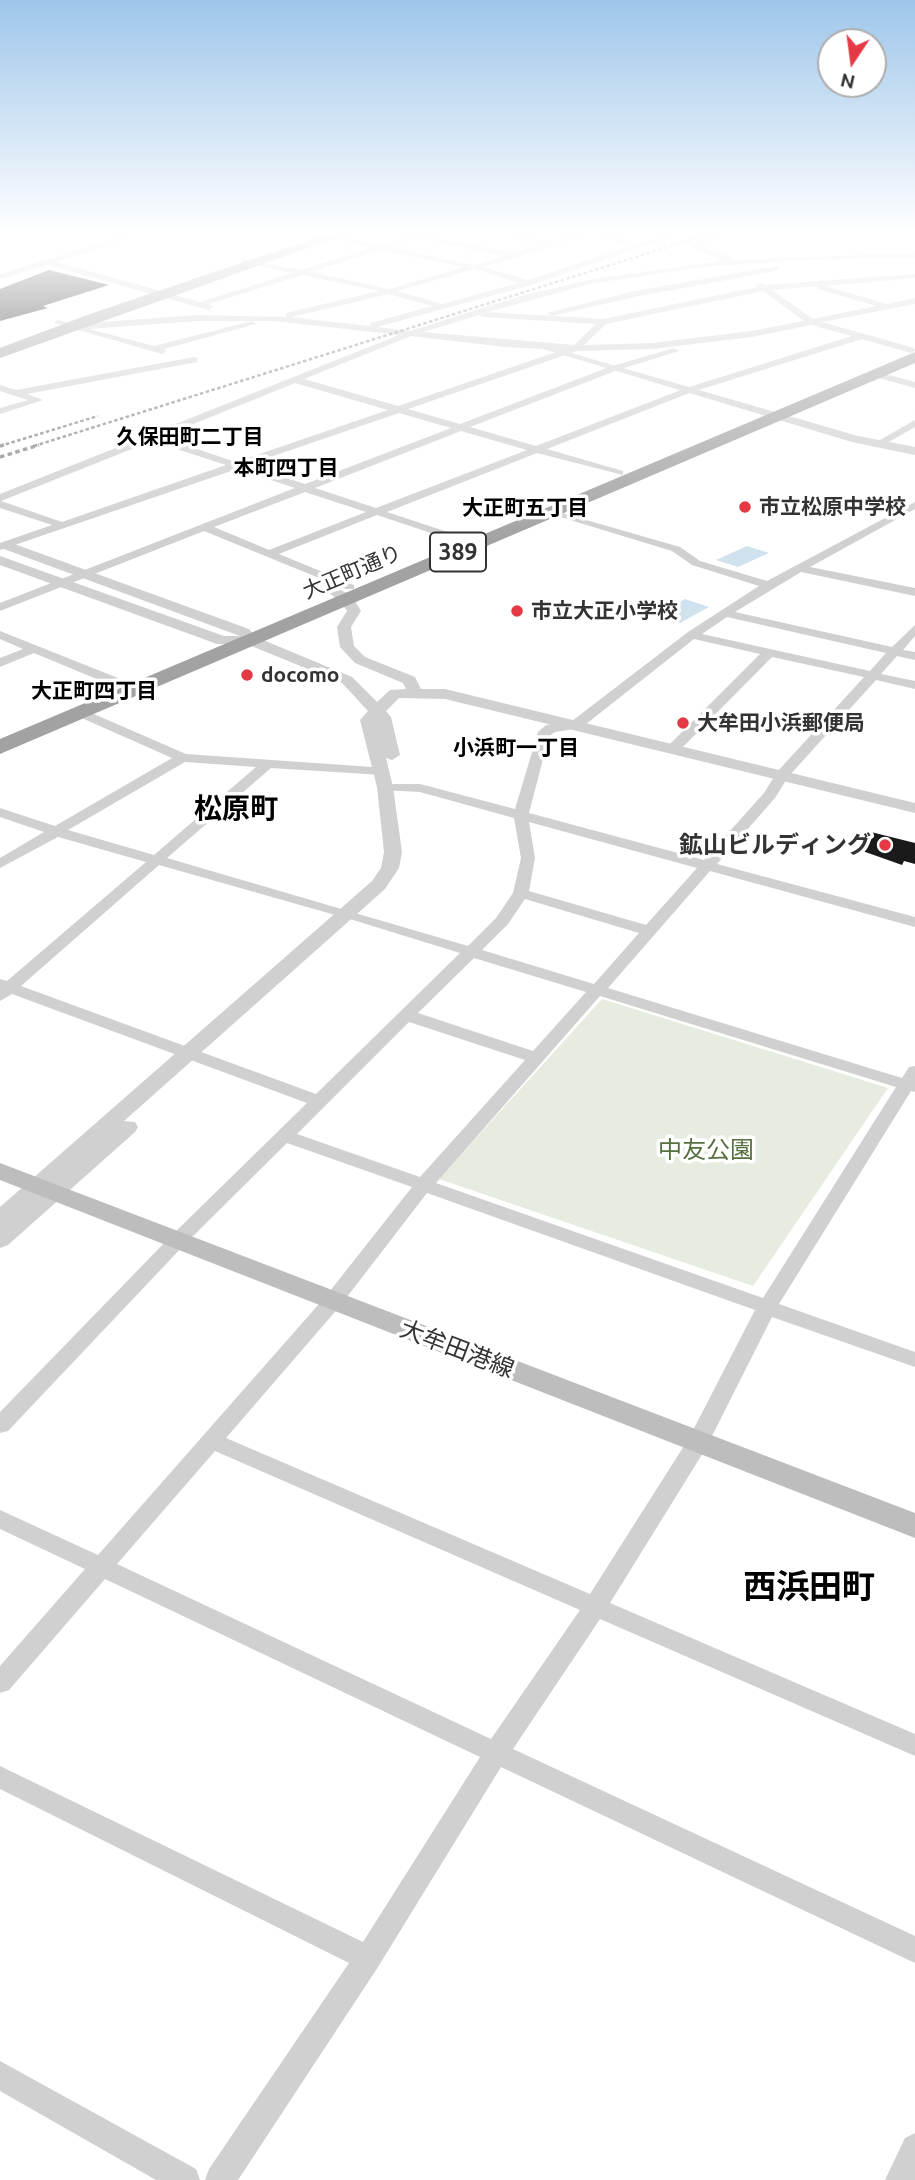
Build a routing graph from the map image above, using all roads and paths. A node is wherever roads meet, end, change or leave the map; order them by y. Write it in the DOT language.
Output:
graph roads {
  1 [pos="20,337"];
  2 [pos="46,337"];
  3 [pos="109,337"];
  4 [pos="201,337"];
  5 [pos="401,337"];
  6 [pos="439,337"];
  7 [pos="588,337"];
  8 [pos="721,337"];
  9 [pos="860,337"];
  10 [pos="865,337"];
  11 [pos="683,343"];
  12 [pos="0,344"];
  13 [pos="544,346"];
  14 [pos="576,348"];
  15 [pos="153,349"];
  16 [pos="914,351"];
  17 [pos="0,353"];
  18 [pos="561,353"];
  19 [pos="615,368"];
  20 [pos="874,374"];
  21 [pos="296,380"];
  22 [pos="915,385"];
  23 [pos="0,388"];
  24 [pos="689,390"];
  25 [pos="15,393"];
  26 [pos="395,408"];
  27 [pos="0,411"];
  28 [pos="771,413"];
  29 [pos="915,423"];
  30 [pos="461,427"];
  31 [pos="154,438"];
  32 [pos="878,444"];
  33 [pos="536,448"];
  34 [pos="915,451"];
  35 [pos="236,464"];
  36 [pos="619,473"];
  37 [pos="303,488"];
  38 [pos="0,498"];
  39 [pos="0,504"];
  40 [pos="915,505"];
  41 [pos="545,510"];
  42 [pos="375,511"];
  43 [pos="910,514"];
  44 [pos="58,524"];
  45 [pos="203,527"];
  46 [pos="462,540"];
  47 [pos="3,546"];
  48 [pos="268,554"];
  49 [pos="0,559"];
  50 [pos="798,568"];
  51 [pos="86,573"];
  52 [pos="63,582"];
  53 [pos="768,586"];
  54 [pos="915,592"];
  55 [pos="344,593"];
  56 [pos="0,607"];
  57 [pos="725,613"];
  58 [pos="915,629"];
  59 [pos="0,635"];
  60 [pos="692,635"];
  61 [pos="248,636"];
  62 [pos="222,641"];
  63 [pos="33,649"];
  64 [pos="895,650"];
  65 [pos="770,651"];
  66 [pos="329,655"];
  67 [pos="915,656"];
  68 [pos="0,663"];
  69 [pos="872,676"];
  70 [pos="915,685"];
  71 [pos="127,686"];
  72 [pos="415,692"];
  73 [pos="376,710"];
  74 [pos="80,712"];
  75 [pos="576,725"];
  76 [pos="551,729"];
  77 [pos="0,734"];
  78 [pos="0,747"];
  79 [pos="673,749"];
  80 [pos="183,758"];
  81 [pos="266,765"];
  82 [pos="779,780"];
  83 [pos="388,782"];
  84 [pos="915,808"];
  85 [pos="0,813"];
  86 [pos="521,815"];
  87 [pos="915,818"];
  88 [pos="58,832"];
  89 [pos="159,860"];
  90 [pos="0,864"];
  91 [pos="706,867"];
  92 [pos="520,892"];
  93 [pos="353,916"];
  94 [pos="915,922"];
  95 [pos="649,931"];
  96 [pos="471,951"];
  97 [pos="3,990"];
  98 [pos="596,990"];
  99 [pos="406,1015"];
  100 [pos="196,1056"];
  101 [pos="537,1058"];
  102 [pos="912,1081"];
  103 [pos="319,1101"];
  104 [pos="283,1135"];
  105 [pos="0,1171"];
  106 [pos="423,1186"];
  107 [pos="45,1189"];
  108 [pos="0,1219"];
  109 [pos="0,1240"];
  110 [pos="178,1240"];
  111 [pos="333,1301"];
  112 [pos="766,1308"];
  113 [pos="915,1360"];
  114 [pos="0,1425"];
  115 [pos="212,1441"];
  116 [pos="698,1442"];
  117 [pos="0,1519"];
  118 [pos="915,1526"];
  119 [pos="100,1567"];
  120 [pos="595,1607"];
  121 [pos="0,1683"];
  122 [pos="915,1745"];
  123 [pos="495,1754"];
  124 [pos="0,1777"];
  125 [pos="915,1950"];
  126 [pos="368,1958"];
  127 [pos="0,2075"];
  128 [pos="915,2148"];
  129 [pos="185,2180"];
  130 [pos="220,2180"];
  131 [pos="900,2180"];
  1 -- 12 [label="highway"];
  2 -- 17 [label="highway"];
  3 -- 15 [label="street"];
  4 -- 15 [label="street"];
  5 -- 21 [label="street"];
  6 -- 13 [label="street"];
  7 -- 14 [label="street"];
  8 -- 11 [label="street"];
  9 -- 24 [label="street"];
  10 -- 16 [label="street"];
  11 -- 14 [label="street"];
  11 -- 19 [label="street"];
  13 -- 14 [label="street"];
  13 -- 18 [label="street"];
  14 -- 18 [label="street"];
  15 -- 25 [label="street"];
  16 -- 20 [label="highway, 大正町通り / 389"];
  16 -- 28 [label="highway, 大正町通り / 389"];
  18 -- 19 [label="street"];
  18 -- 26 [label="street"];
  19 -- 24 [label="street"];
  19 -- 30 [label="street"];
  20 -- 22 [label="street"];
  20 -- 28 [label="highway, 大正町通り / 389"];
  21 -- 26 [label="street"];
  21 -- 31 [label="street"];
  23 -- 25 [label="street"];
  24 -- 28 [label="street"];
  24 -- 33 [label="street"];
  25 -- 27 [label="street"];
  26 -- 30 [label="street"];
  26 -- 35 [label="street"];
  28 -- 32 [label="street"];
  28 -- 36 [label="highway, 大正町通り / 389"];
  28 -- 41 [label="highway, 大正町通り / 389"];
  29 -- 32 [label="street"];
  30 -- 33 [label="street"];
  30 -- 37 [label="street"];
  31 -- 35 [label="street"];
  31 -- 38 [label="street"];
  32 -- 34 [label="street"];
  33 -- 36 [label="street"];
  33 -- 42 [label="street"];
  35 -- 37 [label="street"];
  35 -- 44 [label="street"];
  36 -- 41 [label="highway, 大正町通り / 389"];
  37 -- 42 [label="street"];
  37 -- 45 [label="street"];
  39 -- 44 [label="street"];
  40 -- 43 [label="street"];
  41 -- 46 [label="highway, 大正町通り / 389"];
  41 -- 53 [label="street"];
  41 -- 55 [label="highway, 大正町通り / 389"];
  42 -- 46 [label="street"];
  42 -- 48 [label="street"];
  43 -- 50 [label="street"];
  44 -- 47 [label="street"];
  45 -- 48 [label="street"];
  45 -- 51 [label="street"];
  46 -- 55 [label="highway, 大正町通り / 389"];
  47 -- 51 [label="street"];
  48 -- 55 [label="street"];
  49 -- 52 [label="street"];
  50 -- 53 [label="street"];
  50 -- 54 [label="street"];
  51 -- 52 [label="street"];
  51 -- 61 [label="street"];
  52 -- 56 [label="street"];
  52 -- 62 [label="street"];
  53 -- 57 [label="street"];
  55 -- 61 [label="highway, 大正町通り / 389"];
  55 -- 66 [label="street"];
  57 -- 60 [label="street"];
  57 -- 64 [label="street"];
  58 -- 64 [label="street"];
  59 -- 63 [label="street"];
  60 -- 65 [label="street"];
  60 -- 75 [label="street"];
  61 -- 62 [label="highway, 大正町通り / 389"];
  61 -- 66 [label="street"];
  61 -- 71 [label="highway, 大正町通り / 389"];
  62 -- 71 [label="highway, 大正町通り / 389"];
  63 -- 68 [label="street"];
  63 -- 71 [label="street"];
  64 -- 67 [label="street"];
  64 -- 69 [label="street"];
  65 -- 69 [label="street"];
  65 -- 79 [label="street"];
  66 -- 72 [label="street"];
  66 -- 73 [label="street"];
  69 -- 70 [label="street"];
  69 -- 82 [label="street"];
  71 -- 74 [label="highway, 大正町通り / 389"];
  71 -- 77 [label="highway, 大正町通り / 389"];
  72 -- 73 [label="street"];
  72 -- 75 [label="street"];
  72 -- 76 [label="street"];
  73 -- 83 [label="street"];
  74 -- 78 [label="highway, 大正町通り / 389"];
  74 -- 80 [label="street"];
  75 -- 76 [label="street"];
  75 -- 79 [label="street"];
  76 -- 82 [label="street"];
  76 -- 86 [label="street"];
  79 -- 82 [label="street"];
  80 -- 81 [label="street"];
  80 -- 88 [label="street"];
  81 -- 83 [label="street"];
  81 -- 89 [label="street"];
  82 -- 84 [label="street"];
  82 -- 87 [label="street"];
  82 -- 91 [label="street"];
  83 -- 86 [label="street"];
  83 -- 93 [label="street"];
  85 -- 88 [label="street"];
  86 -- 91 [label="street"];
  86 -- 92 [label="street"];
  88 -- 89 [label="street"];
  88 -- 90 [label="street"];
  89 -- 93 [label="street"];
  89 -- 97 [label="street"];
  91 -- 94 [label="street"];
  91 -- 95 [label="street"];
  92 -- 95 [label="street"];
  92 -- 96 [label="street"];
  93 -- 96 [label="street"];
  93 -- 100 [label="street"];
  95 -- 98 [label="street"];
  96 -- 98 [label="street"];
  96 -- 99 [label="street"];
  97 -- 100 [label="street"];
  98 -- 101 [label="street"];
  98 -- 102 [label="street"];
  99 -- 101 [label="street"];
  99 -- 103 [label="street"];
  100 -- 103 [label="street"];
  100 -- 107 [label="street"];
  101 -- 106 [label="street"];
  102 -- 112 [label="street"];
  103 -- 104 [label="street"];
  104 -- 106 [label="street"];
  104 -- 110 [label="street"];
  105 -- 107 [label="main road, 大牟田港線"];
  106 -- 111 [label="street"];
  106 -- 112 [label="street"];
  107 -- 108 [label="street"];
  107 -- 109 [label="street"];
  107 -- 110 [label="main road, 大牟田港線"];
  110 -- 111 [label="main road, 大牟田港線"];
  110 -- 114 [label="street"];
  111 -- 115 [label="street"];
  111 -- 116 [label="main road, 大牟田港線"];
  112 -- 113 [label="street"];
  112 -- 116 [label="street"];
  115 -- 119 [label="street"];
  115 -- 120 [label="street"];
  116 -- 118 [label="main road, 大牟田港線"];
  116 -- 120 [label="street"];
  117 -- 119 [label="street"];
  119 -- 121 [label="street"];
  119 -- 123 [label="street"];
  120 -- 122 [label="street"];
  120 -- 123 [label="street"];
  123 -- 125 [label="street"];
  123 -- 126 [label="street"];
  124 -- 126 [label="street"];
  126 -- 130 [label="street"];
  127 -- 129 [label="street"];
  128 -- 131 [label="street"];
}
